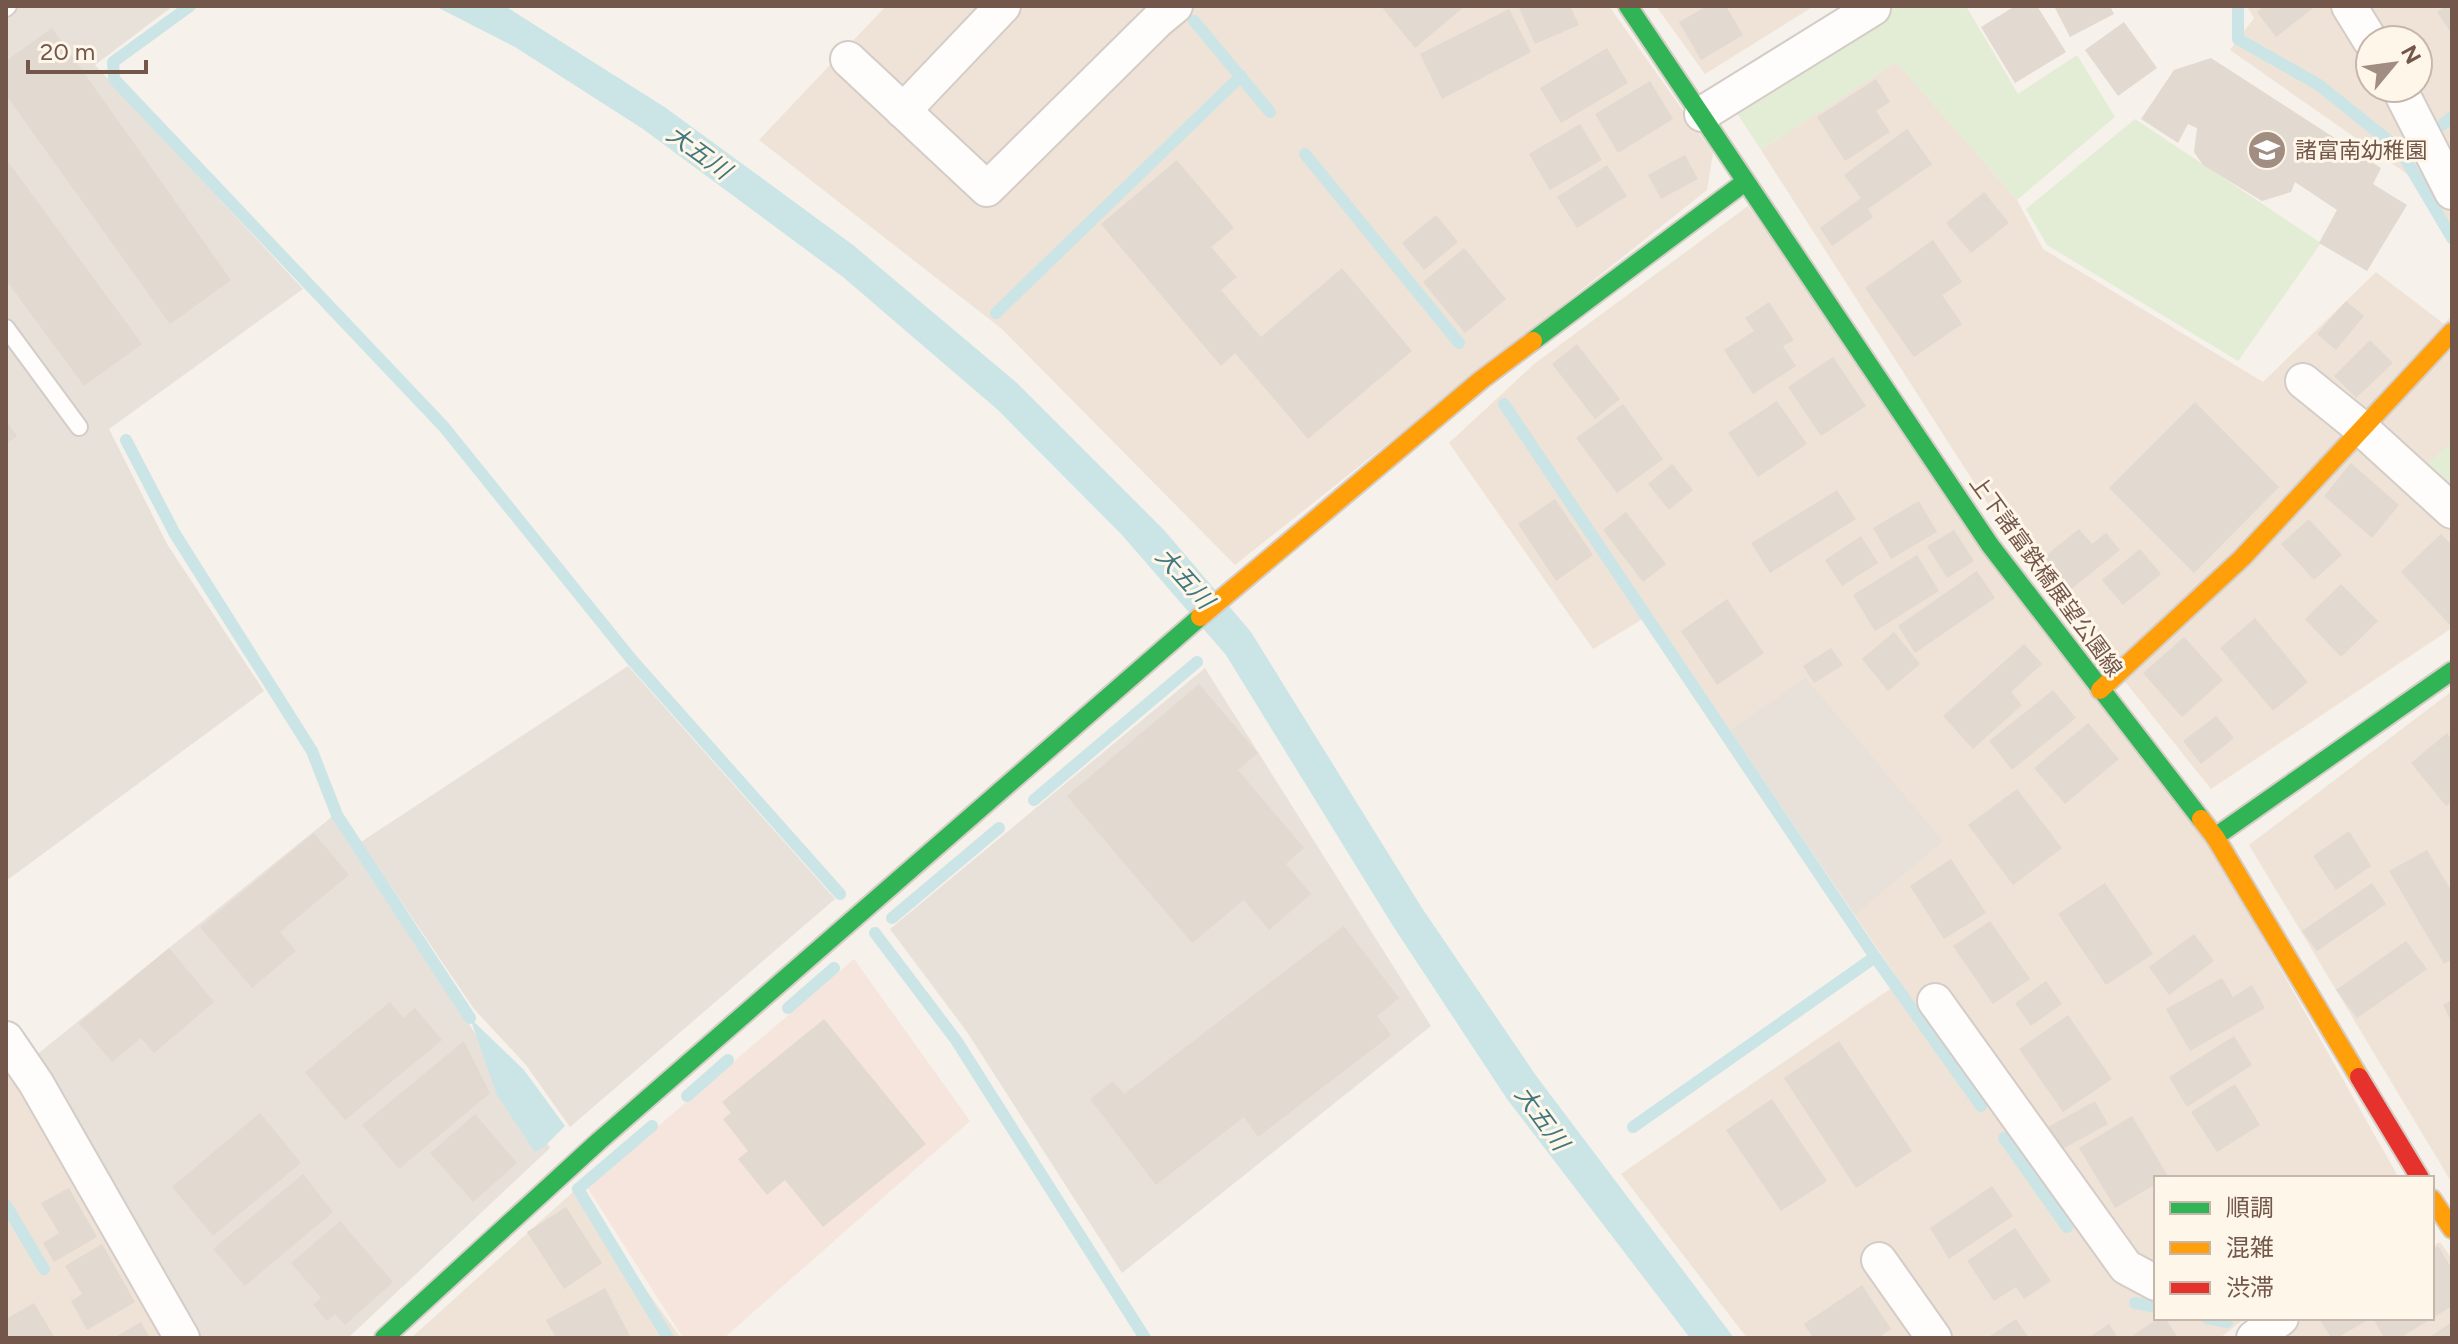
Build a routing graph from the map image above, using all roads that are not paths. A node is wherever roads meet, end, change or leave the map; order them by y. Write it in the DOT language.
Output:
graph roads {
  1 [pos="1003,6"];
  2 [pos="1628,6"];
  3 [pos="1872,6"];
  4 [pos="2349,6"];
  5 [pos="1159,11"];
  6 [pos="2360,24"];
  7 [pos="848,59"];
  8 [pos="2407,104"];
  9 [pos="903,111"];
  10 [pos="1702,114"];
  11 [pos="1745,182"];
  12 [pos="2452,192"];
  13 [pos="6,328"];
  14 [pos="2452,332"];
  15 [pos="2303,381"];
  16 [pos="79,427"];
  17 [pos="2361,428"];
  18 [pos="2452,511"];
  19 [pos="2452,671"];
  20 [pos="2100,690"];
  21 [pos="2215,837"];
  22 [pos="1935,1001"];
  23 [pos="6,1039"];
  24 [pos="2419,1176"];
  25 [pos="1879,1260"];
  26 [pos="2154,1282"];
  27 [pos="2278,1320"];
  28 [pos="419,1325"];
  29 [pos="182,1338"];
  30 [pos="384,1338"];
  31 [pos="1934,1338"];
  32 [pos="2254,1338"];
  1 -- 9 [label="street"];
  2 -- 10 [label="street, 上下諸富鉄橋展望公園線"];
  3 -- 10 [label="street"];
  4 -- 6 [label="street"];
  5 -- 9 [label="street"];
  7 -- 9 [label="street"];
  8 -- 12 [label="street"];
  10 -- 11 [label="street, 上下諸富鉄橋展望公園線"];
  11 -- 20 [label="street, 上下諸富鉄橋展望公園線"];
  11 -- 28 [label="street"];
  13 -- 16 [label="lane"];
  14 -- 17 [label="street"];
  15 -- 17 [label="street"];
  17 -- 18 [label="street"];
  17 -- 20 [label="street"];
  19 -- 21 [label="street"];
  20 -- 21 [label="street, 上下諸富鉄橋展望公園線"];
  21 -- 24 [label="street, 上下諸富鉄橋展望公園線"];
  22 -- 26 [label="street"];
  23 -- 29 [label="street"];
  25 -- 31 [label="street"];
  27 -- 32 [label="street"];
  28 -- 30 [label="street"];
}
